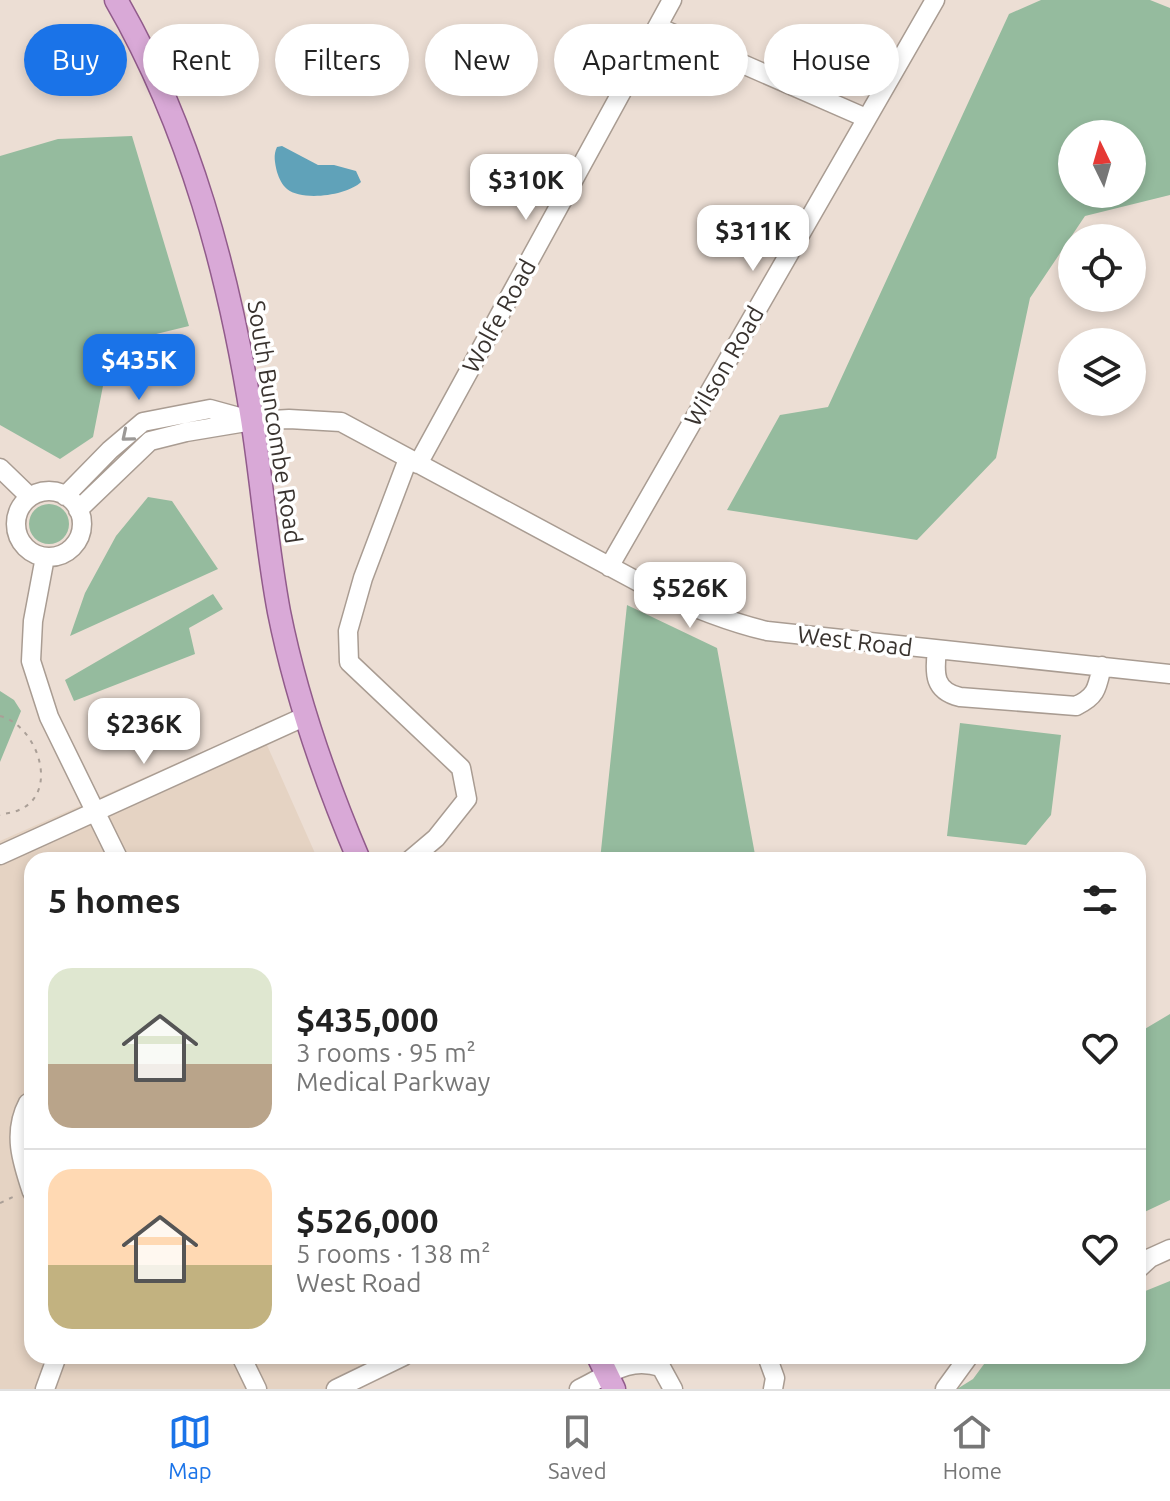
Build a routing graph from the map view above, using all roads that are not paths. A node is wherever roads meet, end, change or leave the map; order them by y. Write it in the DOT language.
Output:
graph roads {
  1 [pos="116,0"];
  2 [pos="672,0"];
  3 [pos="935,0"];
  4 [pos="660,24"];
  5 [pos="748,66"];
  6 [pos="619,96"];
  7 [pos="866,118"];
  8 [pos="252,421"];
  9 [pos="413,461"];
  10 [pos="0,468"];
  11 [pos="30,497"];
  12 [pos="72,503"];
  13 [pos="45,557"];
  14 [pos="609,567"];
  15 [pos="937,650"];
  16 [pos="1102,666"];
  17 [pos="1170,674"];
  18 [pos="306,716"];
  19 [pos="95,811"];
  20 [pos="115,852"];
  21 [pos="356,852"];
  22 [pos="419,852"];
  23 [pos="0,855"];
  24 [pos="24,1110"];
  25 [pos="24,1165"];
  26 [pos="1170,1249"];
  27 [pos="1146,1262"];
  28 [pos="54,1364"];
  29 [pos="245,1364"];
  30 [pos="364,1364"];
  31 [pos="387,1364"];
  32 [pos="627,1364"];
  33 [pos="651,1364"];
  34 [pos="770,1364"];
  35 [pos="963,1364"];
  36 [pos="368,1373"];
  37 [pos="606,1373"];
  38 [pos="45,1389"];
  39 [pos="257,1389"];
  40 [pos="336,1389"];
  41 [pos="579,1389"];
  42 [pos="673,1389"];
  43 [pos="773,1389"];
  44 [pos="945,1389"];
  1 -- 8 [label="main road, South Buncombe Road"];
  2 -- 4 [label="street, Wolfe Road"];
  3 -- 7 [label="street, Wilson Road"];
  5 -- 7 [label="street"];
  6 -- 9 [label="street, Wolfe Road"];
  7 -- 14 [label="street, Wilson Road"];
  8 -- 9 [label="street, West Road"];
  8 -- 12 [label="street, West Road"];
  8 -- 18 [label="main road, South Buncombe Road"];
  9 -- 14 [label="street, West Road"];
  9 -- 22 [label="street, Wolfe Road"];
  10 -- 11 [label="street"];
  11 -- 12 [label="street"];
  11 -- 13 [label="street"];
  12 -- 13 [label="street"];
  13 -- 19 [label="street"];
  14 -- 15 [label="street, West Road"];
  15 -- 16 [label="street, West Road"];
  15 -- 16 [label="street"];
  16 -- 17 [label="street, West Road"];
  18 -- 19 [label="street"];
  18 -- 21 [label="main road, South Buncombe Road"];
  19 -- 20 [label="street"];
  19 -- 23 [label="street"];
  24 -- 25 [label="street"];
  26 -- 27 [label="street"];
  28 -- 38 [label="street"];
  29 -- 39 [label="street"];
  30 -- 36 [label="street"];
  31 -- 36 [label="street"];
  32 -- 37 [label="street"];
  33 -- 42 [label="street"];
  34 -- 43 [label="street"];
  35 -- 44 [label="street"];
  36 -- 40 [label="street"];
  37 -- 41 [label="street"];
}
